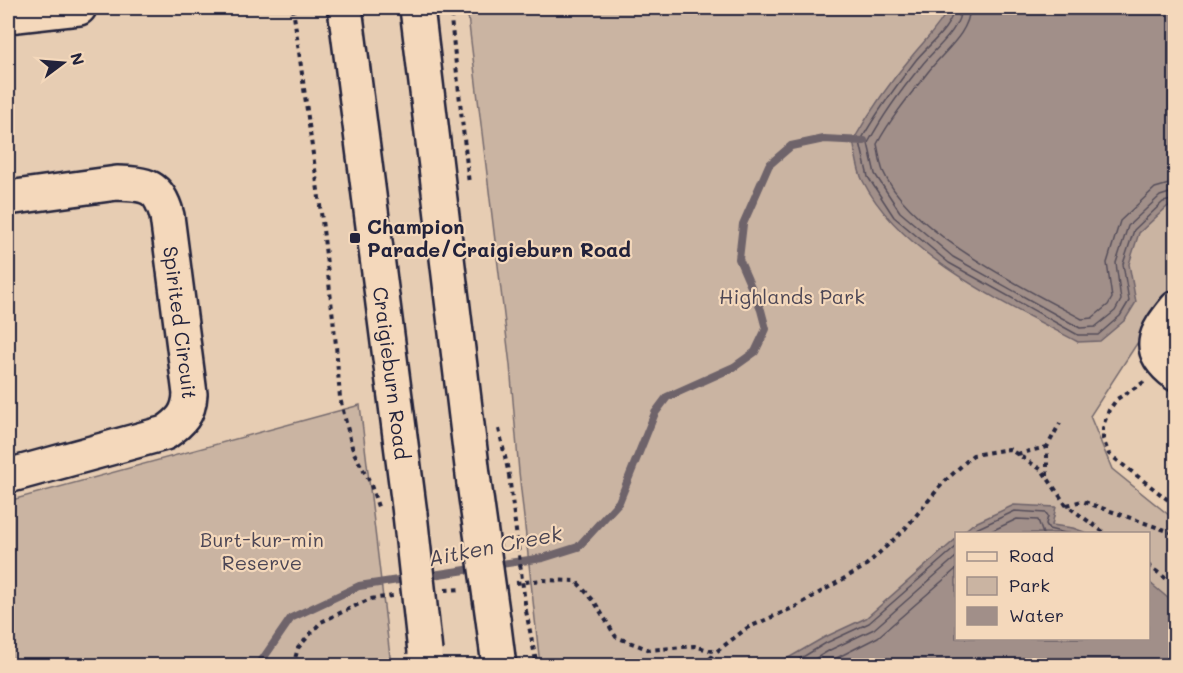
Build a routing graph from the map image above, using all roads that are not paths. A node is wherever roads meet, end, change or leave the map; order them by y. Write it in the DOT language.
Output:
graph roads {
  1 [pos="79,8"];
  2 [pos="345,8"];
  3 [pos="417,8"];
  4 [pos="8,16"];
  5 [pos="8,198"];
  6 [pos="1176,308"];
  7 [pos="1171,370"];
  8 [pos="8,477"];
  9 [pos="426,659"];
  10 [pos="499,666"];
  1 -- 4 [label="main road"];
  2 -- 9 [label="main road, Craigieburn Road, bridge"];
  3 -- 10 [label="main road, bridge"];
  5 -- 8 [label="main road, Spirited Circuit"];
  6 -- 7 [label="main road"];
}
